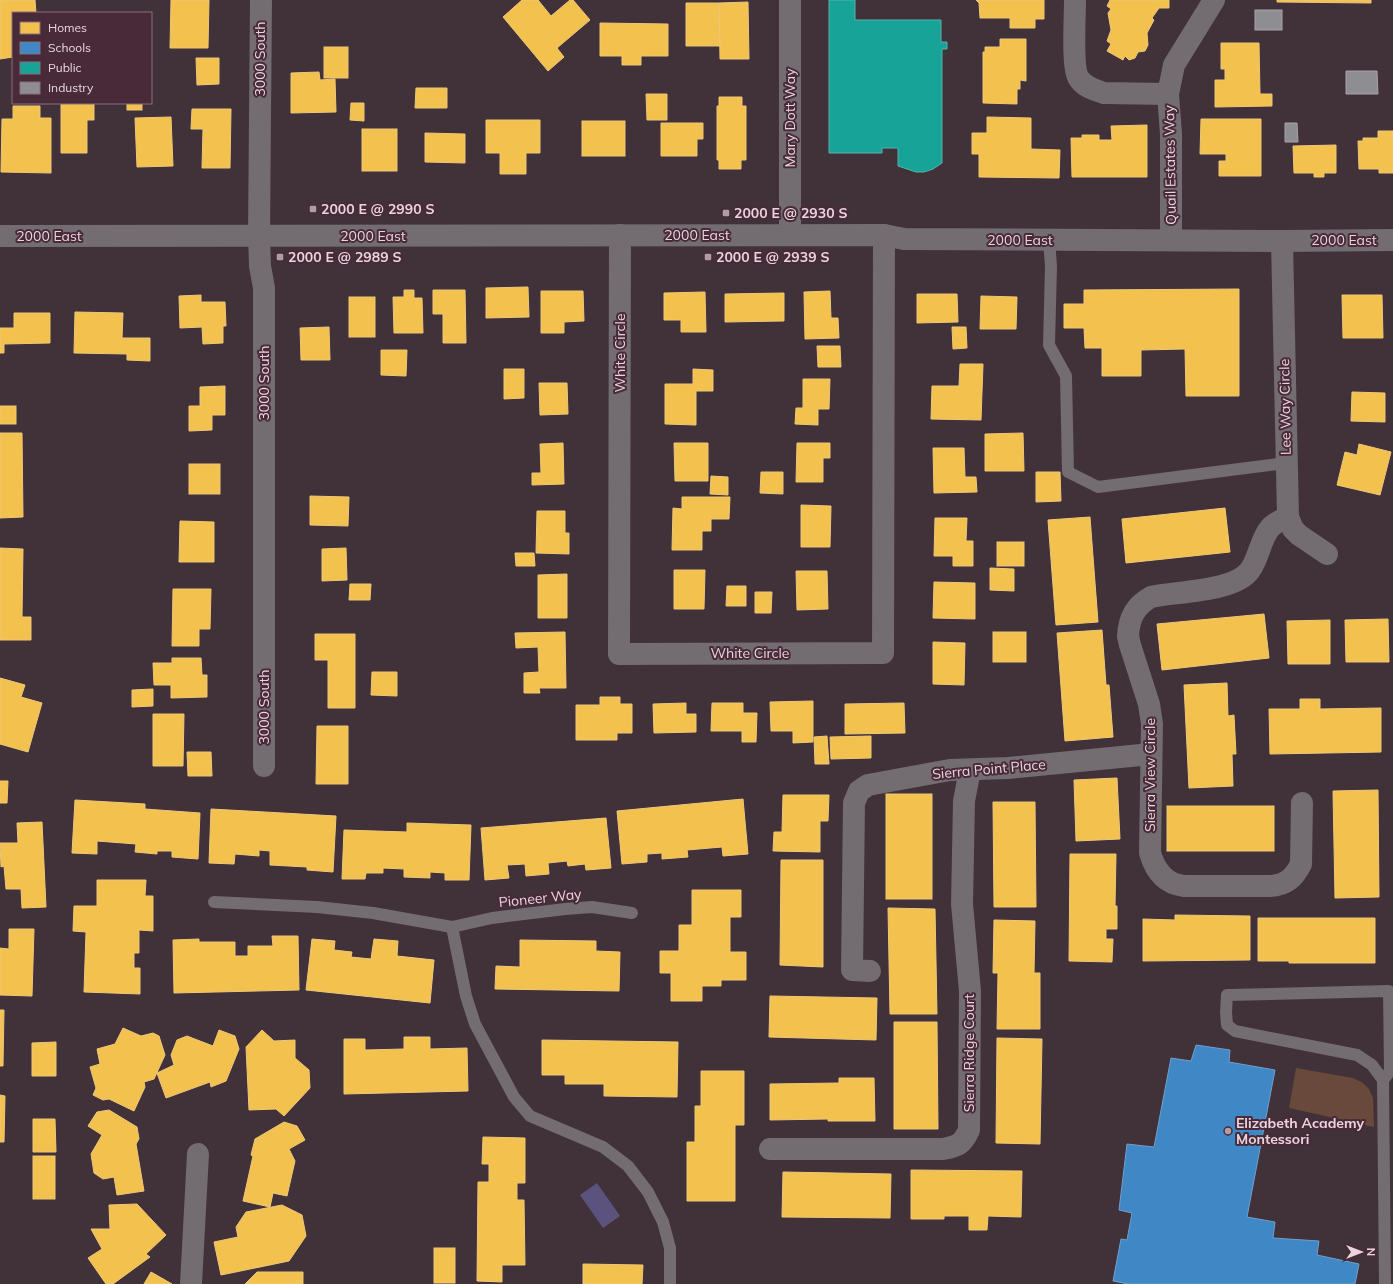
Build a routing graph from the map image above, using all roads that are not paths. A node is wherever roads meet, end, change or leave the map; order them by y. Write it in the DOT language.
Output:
graph roads {
  1 [pos="261,0"];
  2 [pos="790,0"];
  3 [pos="1075,0"];
  4 [pos="1214,0"];
  5 [pos="1168,94"];
  6 [pos="620,235"];
  7 [pos="790,235"];
  8 [pos="884,235"];
  9 [pos="0,236"];
  10 [pos="259,236"];
  11 [pos="1049,240"];
  12 [pos="1171,240"];
  13 [pos="1393,240"];
  14 [pos="1282,241"];
  15 [pos="1286,463"];
  16 [pos="1288,517"];
  17 [pos="1327,554"];
  18 [pos="1151,754"];
  19 [pos="264,766"];
  20 [pos="970,770"];
  21 [pos="1302,803"];
  22 [pos="214,902"];
  23 [pos="632,913"];
  24 [pos="452,927"];
  25 [pos="870,971"];
  26 [pos="1383,1080"];
  27 [pos="770,1148"];
  28 [pos="198,1154"];
  29 [pos="191,1284"];
  30 [pos="670,1284"];
  31 [pos="1385,1284"];
  1 -- 10 [label="street, 3000 South"];
  2 -- 7 [label="street, Mary Dott Way"];
  3 -- 5 [label="street, Quail Estates Way"];
  4 -- 5 [label="street"];
  5 -- 12 [label="street, Quail Estates Way"];
  6 -- 7 [label="street, 2000 East"];
  6 -- 8 [label="street, White Circle"];
  6 -- 10 [label="street, 2000 East"];
  7 -- 8 [label="street, 2000 East"];
  8 -- 11 [label="street, 2000 East"];
  9 -- 10 [label="street, 2000 East"];
  10 -- 19 [label="street, 3000 South"];
  11 -- 12 [label="street, 2000 East"];
  11 -- 15 [label="lane"];
  12 -- 14 [label="street, 2000 East"];
  13 -- 14 [label="street, 2000 East"];
  14 -- 15 [label="street, Lee Way Circle"];
  15 -- 16 [label="street, Lee Way Circle"];
  16 -- 17 [label="street, Lee Way Circle"];
  16 -- 18 [label="street, Sierra View Circle"];
  18 -- 20 [label="street, Sierra Point Place"];
  18 -- 21 [label="street, Sierra View Circle"];
  20 -- 25 [label="street, Sierra Point Place"];
  20 -- 27 [label="street, Sierra Ridge Court"];
  22 -- 24 [label="lane"];
  23 -- 24 [label="lane, Pioneer Way"];
  24 -- 30 [label="lane"];
  26 -- 26 [label="lane"];
  26 -- 31 [label="lane"];
  28 -- 29 [label="street"];
}
